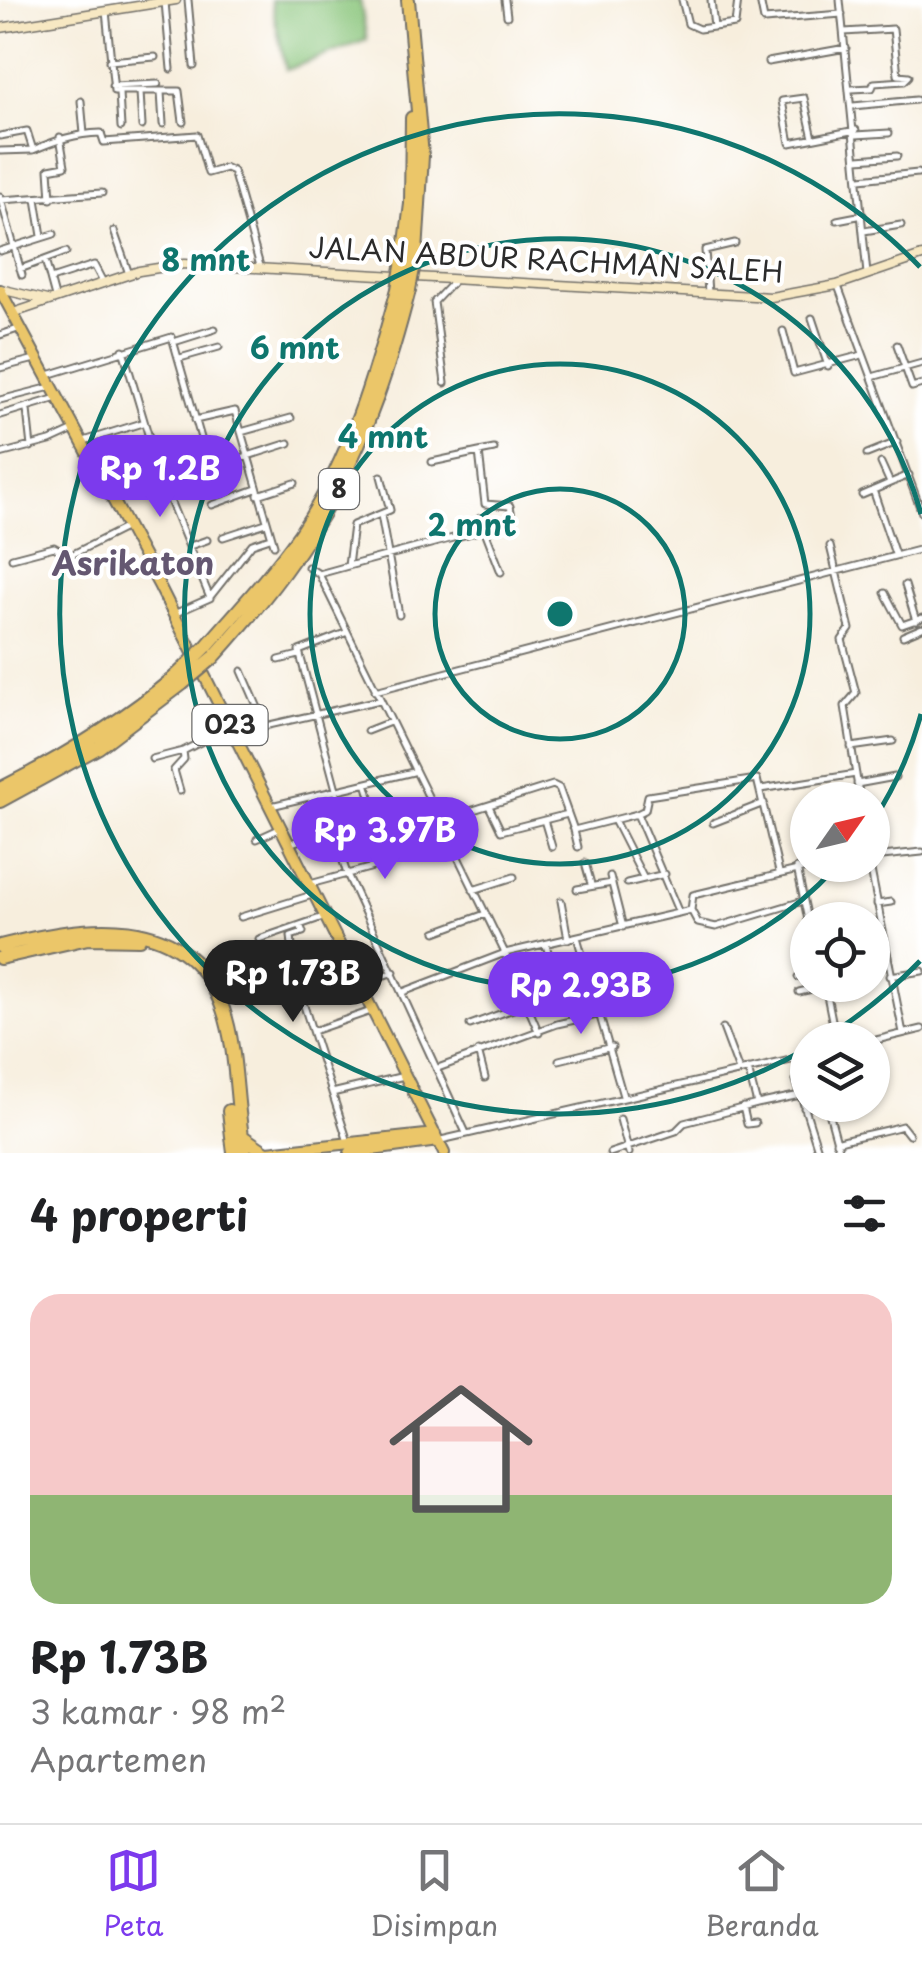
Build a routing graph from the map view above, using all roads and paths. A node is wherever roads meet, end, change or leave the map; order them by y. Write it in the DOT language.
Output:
graph roads {
  1 [pos="176,0"];
  2 [pos="188,0"];
  3 [pos="399,0"];
  4 [pos="408,0"];
  5 [pos="505,0"];
  6 [pos="682,0"];
  7 [pos="710,0"];
  8 [pos="738,0"];
  9 [pos="760,0"];
  10 [pos="840,0"];
  11 [pos="165,2"];
  12 [pos="106,12"];
  13 [pos="842,14"];
  14 [pos="507,16"];
  15 [pos="0,28"];
  16 [pos="714,28"];
  17 [pos="844,32"];
  18 [pos="846,48"];
  19 [pos="155,57"];
  20 [pos="109,61"];
  21 [pos="768,62"];
  22 [pos="194,66"];
  23 [pos="172,69"];
  24 [pos="158,84"];
  25 [pos="114,90"];
  26 [pos="852,90"];
  27 [pos="140,92"];
  28 [pos="160,92"];
  29 [pos="916,100"];
  30 [pos="81,102"];
  31 [pos="854,106"];
  32 [pos="184,122"];
  33 [pos="163,124"];
  34 [pos="142,126"];
  35 [pos="121,127"];
  36 [pos="856,132"];
  37 [pos="889,133"];
  38 [pos="84,134"];
  39 [pos="0,136"];
  40 [pos="60,137"];
  41 [pos="814,138"];
  42 [pos="790,143"];
  43 [pos="781,145"];
  44 [pos="33,150"];
  45 [pos="0,151"];
  46 [pos="896,156"];
  47 [pos="858,159"];
  48 [pos="918,173"];
  49 [pos="860,179"];
  50 [pos="102,193"];
  51 [pos="0,198"];
  52 [pos="51,199"];
  53 [pos="36,200"];
  54 [pos="863,214"];
  55 [pos="836,220"];
  56 [pos="900,225"];
  57 [pos="114,230"];
  58 [pos="864,231"];
  59 [pos="54,234"];
  60 [pos="42,238"];
  61 [pos="736,243"];
  62 [pos="12,247"];
  63 [pos="0,251"];
  64 [pos="66,252"];
  65 [pos="410,252"];
  66 [pos="922,256"];
  67 [pos="45,260"];
  68 [pos="260,269"];
  69 [pos="129,274"];
  70 [pos="867,274"];
  71 [pos="52,279"];
  72 [pos="455,280"];
  73 [pos="103,282"];
  74 [pos="837,285"];
  75 [pos="0,290"];
  76 [pos="708,293"];
  77 [pos="52,298"];
  78 [pos="13,313"];
  79 [pos="812,318"];
  80 [pos="21,328"];
  81 [pos="215,329"];
  82 [pos="782,331"];
  83 [pos="0,335"];
  84 [pos="176,341"];
  85 [pos="897,345"];
  86 [pos="219,347"];
  87 [pos="122,350"];
  88 [pos="862,356"];
  89 [pos="38,358"];
  90 [pos="180,358"];
  91 [pos="922,363"];
  92 [pos="828,366"];
  93 [pos="904,366"];
  94 [pos="0,368"];
  95 [pos="48,375"];
  96 [pos="872,377"];
  97 [pos="445,382"];
  98 [pos="922,384"];
  99 [pos="56,392"];
  100 [pos="0,400"];
  101 [pos="27,410"];
  102 [pos="0,415"];
  103 [pos="291,418"];
  104 [pos="195,420"];
  105 [pos="142,424"];
  106 [pos="76,428"];
  107 [pos="241,432"];
  108 [pos="84,441"];
  109 [pos="897,442"];
  110 [pos="289,443"];
  111 [pos="31,447"];
  112 [pos="494,449"];
  113 [pos="480,452"];
  114 [pos="0,454"];
  115 [pos="867,454"];
  116 [pos="247,456"];
  117 [pos="432,462"];
  118 [pos="881,462"];
  119 [pos="209,466"];
  120 [pos="909,475"];
  121 [pos="381,476"];
  122 [pos="162,481"];
  123 [pos="295,483"];
  124 [pos="890,483"];
  125 [pos="873,490"];
  126 [pos="257,492"];
  127 [pos="862,495"];
  128 [pos="114,498"];
  129 [pos="212,505"];
  130 [pos="922,513"];
  131 [pos="381,515"];
  132 [pos="480,518"];
  133 [pos="266,523"];
  134 [pos="128,527"];
  135 [pos="483,530"];
  136 [pos="223,537"];
  137 [pos="207,540"];
  138 [pos="190,546"];
  139 [pos="830,546"];
  140 [pos="922,549"];
  141 [pos="895,554"];
  142 [pos="388,556"];
  143 [pos="12,558"];
  144 [pos="348,566"];
  145 [pos="308,568"];
  146 [pos="501,572"];
  147 [pos="835,572"];
  148 [pos="319,574"];
  149 [pos="905,585"];
  150 [pos="885,593"];
  151 [pos="210,598"];
  152 [pos="174,614"];
  153 [pos="399,615"];
  154 [pos="919,620"];
  155 [pos="922,628"];
  156 [pos="346,632"];
  157 [pos="904,636"];
  158 [pos="299,656"];
  159 [pos="279,660"];
  160 [pos="242,671"];
  161 [pos="178,681"];
  162 [pos="375,691"];
  163 [pos="380,700"];
  164 [pos="316,714"];
  165 [pos="390,722"];
  166 [pos="265,724"];
  167 [pos="232,730"];
  168 [pos="366,731"];
  169 [pos="893,741"];
  170 [pos="851,747"];
  171 [pos="183,751"];
  172 [pos="152,759"];
  173 [pos="414,772"];
  174 [pos="856,774"];
  175 [pos="894,777"];
  176 [pos="857,782"];
  177 [pos="868,782"];
  178 [pos="367,786"];
  179 [pos="0,789"];
  180 [pos="761,789"];
  181 [pos="180,791"];
  182 [pos="337,792"];
  183 [pos="322,795"];
  184 [pos="0,801"];
  185 [pos="764,803"];
  186 [pos="271,806"];
  187 [pos="489,806"];
  188 [pos="374,814"];
  189 [pos="568,814"];
  190 [pos="637,814"];
  191 [pos="544,820"];
  192 [pos="614,820"];
  193 [pos="438,822"];
  194 [pos="713,823"];
  195 [pos="282,827"];
  196 [pos="330,827"];
  197 [pos="574,830"];
  198 [pos="258,839"];
  199 [pos="290,843"];
  200 [pos="451,846"];
  201 [pos="578,847"];
  202 [pos="552,848"];
  203 [pos="922,852"];
  204 [pos="890,855"];
  205 [pos="585,863"];
  206 [pos="385,864"];
  207 [pos="790,870"];
  208 [pos="779,872"];
  209 [pos="347,874"];
  210 [pos="664,874"];
  211 [pos="514,877"];
  212 [pos="644,879"];
  213 [pos="800,882"];
  214 [pos="627,883"];
  215 [pos="591,884"];
  216 [pos="313,889"];
  217 [pos="577,889"];
  218 [pos="473,890"];
  219 [pos="561,901"];
  220 [pos="804,901"];
  221 [pos="692,910"];
  222 [pos="485,914"];
  223 [pos="679,914"];
  224 [pos="326,916"];
  225 [pos="241,917"];
  226 [pos="300,925"];
  227 [pos="623,926"];
  228 [pos="436,932"];
  229 [pos="577,937"];
  230 [pos="258,939"];
  231 [pos="568,939"];
  232 [pos="546,945"];
  233 [pos="0,946"];
  234 [pos="506,953"];
  235 [pos="0,958"];
  236 [pos="394,972"];
  237 [pos="922,972"];
  238 [pos="890,976"];
  239 [pos="535,979"];
  240 [pos="361,984"];
  241 [pos="403,992"];
  242 [pos="527,1004"];
  243 [pos="374,1010"];
  244 [pos="601,1014"];
  245 [pos="470,1024"];
  246 [pos="723,1028"];
  247 [pos="922,1028"];
  248 [pos="313,1030"];
  249 [pos="539,1033"];
  250 [pos="904,1033"];
  251 [pos="890,1036"];
  252 [pos="612,1048"];
  253 [pos="478,1051"];
  254 [pos="559,1060"];
  255 [pos="790,1060"];
  256 [pos="438,1068"];
  257 [pos="748,1069"];
  258 [pos="739,1071"];
  259 [pos="406,1075"];
  260 [pos="485,1078"];
  261 [pos="332,1094"];
  262 [pos="624,1096"];
  263 [pos="790,1097"];
  264 [pos="757,1104"];
  265 [pos="743,1108"];
  266 [pos="427,1117"];
  267 [pos="620,1119"];
  268 [pos="809,1122"];
  269 [pos="832,1122"];
  270 [pos="755,1123"];
  271 [pos="466,1133"];
  272 [pos="909,1135"];
  273 [pos="236,1136"];
  274 [pos="411,1138"];
  275 [pos="436,1138"];
  276 [pos="836,1142"];
  277 [pos="349,1148"];
  278 [pos="629,1150"];
  279 [pos="386,1151"];
  280 [pos="265,1152"];
  281 [pos="368,1152"];
  282 [pos="218,1153"];
  283 [pos="234,1153"];
  284 [pos="246,1153"];
  285 [pos="257,1153"];
  286 [pos="444,1153"];
  287 [pos="610,1153"];
  288 [pos="820,1153"];
  289 [pos="840,1153"];
  1 -- 11 [label="street"];
  2 -- 22 [label="street"];
  3 -- 65 [label="highway, 8"];
  4 -- 65 [label="highway, 8"];
  5 -- 14 [label="street"];
  6 -- 16 [label="street"];
  7 -- 16 [label="street"];
  8 -- 16 [label="street"];
  9 -- 13 [label="street"];
  10 -- 13 [label="street"];
  11 -- 12 [label="street"];
  11 -- 23 [label="street"];
  12 -- 15 [label="street"];
  12 -- 20 [label="street"];
  13 -- 17 [label="street"];
  17 -- 18 [label="street"];
  17 -- 26 [label="street"];
  18 -- 21 [label="street"];
  18 -- 26 [label="street"];
  19 -- 20 [label="street"];
  20 -- 25 [label="street"];
  24 -- 25 [label="street"];
  25 -- 27 [label="street"];
  25 -- 35 [label="street"];
  26 -- 31 [label="street"];
  27 -- 28 [label="street"];
  27 -- 34 [label="street"];
  28 -- 32 [label="street"];
  28 -- 33 [label="street"];
  29 -- 31 [label="street"];
  30 -- 38 [label="street"];
  31 -- 36 [label="street"];
  36 -- 37 [label="street"];
  36 -- 41 [label="street"];
  36 -- 47 [label="street"];
  38 -- 40 [label="street"];
  38 -- 68 [label="street"];
  39 -- 44 [label="street"];
  40 -- 44 [label="street"];
  40 -- 52 [label="street"];
  41 -- 42 [label="street"];
  41 -- 42 [label="street"];
  42 -- 43 [label="street"];
  44 -- 45 [label="street"];
  46 -- 47 [label="street"];
  47 -- 49 [label="street"];
  48 -- 49 [label="street"];
  49 -- 54 [label="street"];
  50 -- 52 [label="street"];
  51 -- 53 [label="street"];
  51 -- 62 [label="street"];
  52 -- 53 [label="street"];
  53 -- 60 [label="street"];
  54 -- 55 [label="street"];
  54 -- 58 [label="street"];
  56 -- 58 [label="street"];
  57 -- 69 [label="street"];
  58 -- 70 [label="street"];
  59 -- 60 [label="street"];
  60 -- 62 [label="street"];
  61 -- 76 [label="street"];
  62 -- 63 [label="street"];
  62 -- 67 [label="street"];
  64 -- 67 [label="street"];
  65 -- 161 [label="highway, 8, bridge"];
  66 -- 70 [label="street, JALAN ABDUR RACHMAN SALEH"];
  67 -- 71 [label="street"];
  68 -- 69 [label="street, JALAN ABDUR RACHMAN SALEH"];
  68 -- 72 [label="street, JALAN ABDUR RACHMAN SALEH"];
  69 -- 73 [label="street, JALAN ABDUR RACHMAN SALEH"];
  70 -- 74 [label="street, JALAN ABDUR RACHMAN SALEH"];
  71 -- 73 [label="street"];
  71 -- 77 [label="street"];
  72 -- 76 [label="street, JALAN ABDUR RACHMAN SALEH"];
  72 -- 97 [label="street"];
  73 -- 77 [label="street, JALAN ABDUR RACHMAN SALEH"];
  74 -- 76 [label="street, JALAN ABDUR RACHMAN SALEH"];
  74 -- 88 [label="street"];
  75 -- 77 [label="street"];
  75 -- 78 [label="main road, 023"];
  77 -- 78 [label="street, JALAN ABDUR RACHMAN SALEH"];
  78 -- 80 [label="main road, 023"];
  79 -- 92 [label="street"];
  80 -- 83 [label="street"];
  80 -- 89 [label="main road, 023"];
  81 -- 84 [label="street"];
  82 -- 92 [label="street"];
  84 -- 87 [label="street"];
  84 -- 90 [label="street"];
  85 -- 93 [label="street"];
  86 -- 90 [label="street"];
  87 -- 95 [label="street"];
  87 -- 105 [label="street"];
  88 -- 92 [label="street"];
  88 -- 96 [label="street"];
  89 -- 94 [label="street"];
  89 -- 95 [label="main road, 023"];
  90 -- 104 [label="street"];
  91 -- 93 [label="street"];
  93 -- 96 [label="street"];
  93 -- 98 [label="street"];
  95 -- 99 [label="main road, 023"];
  96 -- 109 [label="street"];
  99 -- 100 [label="street"];
  99 -- 101 [label="street"];
  99 -- 106 [label="main road, 023"];
  101 -- 102 [label="street"];
  101 -- 111 [label="street"];
  103 -- 107 [label="street"];
  104 -- 107 [label="street"];
  104 -- 119 [label="street"];
  105 -- 108 [label="street"];
  105 -- 122 [label="street"];
  106 -- 108 [label="main road, 023"];
  106 -- 111 [label="street"];
  107 -- 116 [label="street"];
  108 -- 128 [label="main road, 023"];
  109 -- 115 [label="street"];
  109 -- 120 [label="street"];
  110 -- 116 [label="street"];
  111 -- 114 [label="street"];
  112 -- 113 [label="street"];
  113 -- 117 [label="street"];
  113 -- 135 [label="street"];
  116 -- 119 [label="street"];
  116 -- 126 [label="street"];
  118 -- 124 [label="street"];
  119 -- 122 [label="street"];
  120 -- 124 [label="street"];
  120 -- 130 [label="street"];
  121 -- 131 [label="street"];
  122 -- 128 [label="street"];
  122 -- 138 [label="street"];
  123 -- 126 [label="street"];
  124 -- 125 [label="street"];
  125 -- 127 [label="street"];
  125 -- 141 [label="street"];
  126 -- 129 [label="street"];
  126 -- 133 [label="street"];
  128 -- 134 [label="main road, 023"];
  131 -- 142 [label="street"];
  131 -- 144 [label="street"];
  132 -- 135 [label="street"];
  133 -- 136 [label="street"];
  133 -- 151 [label="street"];
  134 -- 143 [label="street"];
  134 -- 152 [label="main road, 023"];
  135 -- 142 [label="street"];
  135 -- 146 [label="street"];
  137 -- 138 [label="street"];
  138 -- 151 [label="street"];
  139 -- 147 [label="street"];
  140 -- 141 [label="street"];
  141 -- 147 [label="street"];
  142 -- 144 [label="street"];
  142 -- 153 [label="street"];
  144 -- 148 [label="street"];
  145 -- 148 [label="street"];
  147 -- 162 [label="street"];
  147 -- 170 [label="street"];
  148 -- 156 [label="street"];
  149 -- 154 [label="street"];
  150 -- 154 [label="street"];
  151 -- 152 [label="street"];
  152 -- 167 [label="main road, 023"];
  155 -- 157 [label="street"];
  156 -- 158 [label="street"];
  156 -- 162 [label="street"];
  158 -- 159 [label="street"];
  158 -- 164 [label="street"];
  160 -- 166 [label="street"];
  161 -- 179 [label="highway, 8"];
  161 -- 184 [label="highway, 8"];
  162 -- 163 [label="street"];
  163 -- 164 [label="street"];
  163 -- 165 [label="street"];
  164 -- 166 [label="street"];
  164 -- 182 [label="street"];
  165 -- 168 [label="street"];
  165 -- 173 [label="street"];
  166 -- 167 [label="street"];
  167 -- 171 [label="street"];
  167 -- 186 [label="main road, 023"];
  169 -- 170 [label="street"];
  170 -- 174 [label="street"];
  171 -- 172 [label="street"];
  171 -- 181 [label="street"];
  173 -- 178 [label="street"];
  173 -- 193 [label="street"];
  174 -- 176 [label="street"];
  174 -- 180 [label="street"];
  175 -- 177 [label="street"];
  178 -- 182 [label="street"];
  178 -- 188 [label="street"];
  180 -- 185 [label="street"];
  180 -- 190 [label="street"];
  182 -- 183 [label="street"];
  183 -- 186 [label="street"];
  183 -- 196 [label="street"];
  185 -- 194 [label="street"];
  185 -- 208 [label="street"];
  186 -- 195 [label="main road, 023"];
  187 -- 189 [label="street"];
  187 -- 191 [label="street"];
  187 -- 193 [label="street"];
  188 -- 196 [label="street"];
  188 -- 206 [label="street"];
  189 -- 191 [label="street"];
  189 -- 197 [label="street"];
  190 -- 192 [label="street"];
  190 -- 210 [label="street"];
  191 -- 202 [label="street"];
  192 -- 197 [label="street"];
  192 -- 212 [label="street"];
  193 -- 200 [label="street"];
  195 -- 198 [label="street"];
  195 -- 199 [label="main road, 023"];
  196 -- 199 [label="street"];
  196 -- 209 [label="street"];
  197 -- 201 [label="street"];
  199 -- 216 [label="main road, 023"];
  200 -- 206 [label="street"];
  200 -- 218 [label="street"];
  203 -- 204 [label="street"];
  205 -- 215 [label="street"];
  206 -- 209 [label="street"];
  207 -- 208 [label="street"];
  208 -- 221 [label="street"];
  209 -- 216 [label="street"];
  209 -- 236 [label="street"];
  210 -- 212 [label="street"];
  210 -- 223 [label="street"];
  211 -- 218 [label="street"];
  212 -- 214 [label="street"];
  213 -- 220 [label="street"];
  215 -- 217 [label="street"];
  215 -- 227 [label="street"];
  216 -- 224 [label="main road, 023"];
  216 -- 225 [label="street"];
  218 -- 222 [label="street"];
  219 -- 231 [label="street"];
  220 -- 221 [label="street"];
  221 -- 223 [label="street"];
  222 -- 228 [label="street"];
  222 -- 234 [label="street"];
  223 -- 227 [label="street"];
  224 -- 226 [label="street"];
  224 -- 240 [label="main road, 023"];
  226 -- 230 [label="street"];
  226 -- 248 [label="street"];
  227 -- 229 [label="street"];
  229 -- 231 [label="street"];
  229 -- 244 [label="street"];
  231 -- 232 [label="street"];
  232 -- 234 [label="street"];
  232 -- 239 [label="street"];
  233 -- 273 [label="highway"];
  234 -- 241 [label="street"];
  234 -- 242 [label="street"];
  235 -- 273 [label="highway"];
  236 -- 240 [label="street"];
  236 -- 241 [label="street"];
  237 -- 238 [label="street"];
  238 -- 250 [label="street"];
  240 -- 243 [label="main road, 023"];
  241 -- 256 [label="street"];
  242 -- 245 [label="street"];
  242 -- 249 [label="street"];
  243 -- 248 [label="street"];
  243 -- 259 [label="main road, 023"];
  244 -- 249 [label="street"];
  244 -- 252 [label="street"];
  246 -- 258 [label="street"];
  247 -- 250 [label="street"];
  248 -- 261 [label="street"];
  249 -- 253 [label="street"];
  250 -- 251 [label="street"];
  252 -- 254 [label="street"];
  252 -- 262 [label="street"];
  253 -- 256 [label="street"];
  253 -- 260 [label="street"];
  255 -- 257 [label="street"];
  256 -- 271 [label="street"];
  257 -- 258 [label="street"];
  257 -- 264 [label="street"];
  258 -- 262 [label="street"];
  259 -- 261 [label="street"];
  259 -- 266 [label="main road, 023"];
  261 -- 277 [label="street"];
  262 -- 271 [label="street"];
  263 -- 264 [label="street"];
  264 -- 265 [label="street"];
  265 -- 270 [label="street"];
  265 -- 278 [label="street"];
  266 -- 274 [label="main road"];
  266 -- 275 [label="main road, 023"];
  267 -- 278 [label="street"];
  268 -- 288 [label="street"];
  269 -- 276 [label="street"];
  271 -- 275 [label="street"];
  272 -- 276 [label="street"];
  273 -- 280 [label="highway"];
  273 -- 282 [label="highway"];
  273 -- 283 [label="highway"];
  273 -- 284 [label="highway"];
  274 -- 275 [label="main road"];
  274 -- 277 [label="main road"];
  275 -- 279 [label="main road"];
  275 -- 286 [label="main road, 023"];
  276 -- 289 [label="street"];
  277 -- 280 [label="main road"];
  277 -- 281 [label="main road"];
  278 -- 287 [label="street"];
  279 -- 281 [label="main road"];
  280 -- 285 [label="main road"];
}
